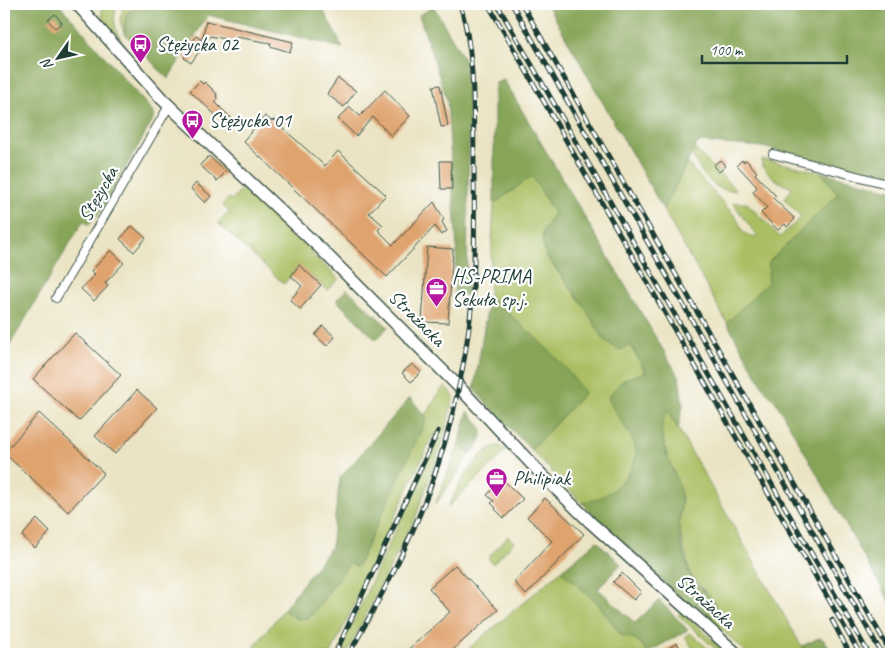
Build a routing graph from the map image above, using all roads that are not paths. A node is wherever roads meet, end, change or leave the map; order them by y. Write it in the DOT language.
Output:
graph roads {
  1 [pos="77,4"];
  2 [pos="169,106"];
  3 [pos="773,154"];
  4 [pos="891,185"];
  5 [pos="56,298"];
  6 [pos="737,654"];
  1 -- 2 [label="main road, Strażacka"];
  2 -- 5 [label="street, Stężycka"];
  2 -- 6 [label="main road, Strażacka"];
  3 -- 4 [label="street"];
}
